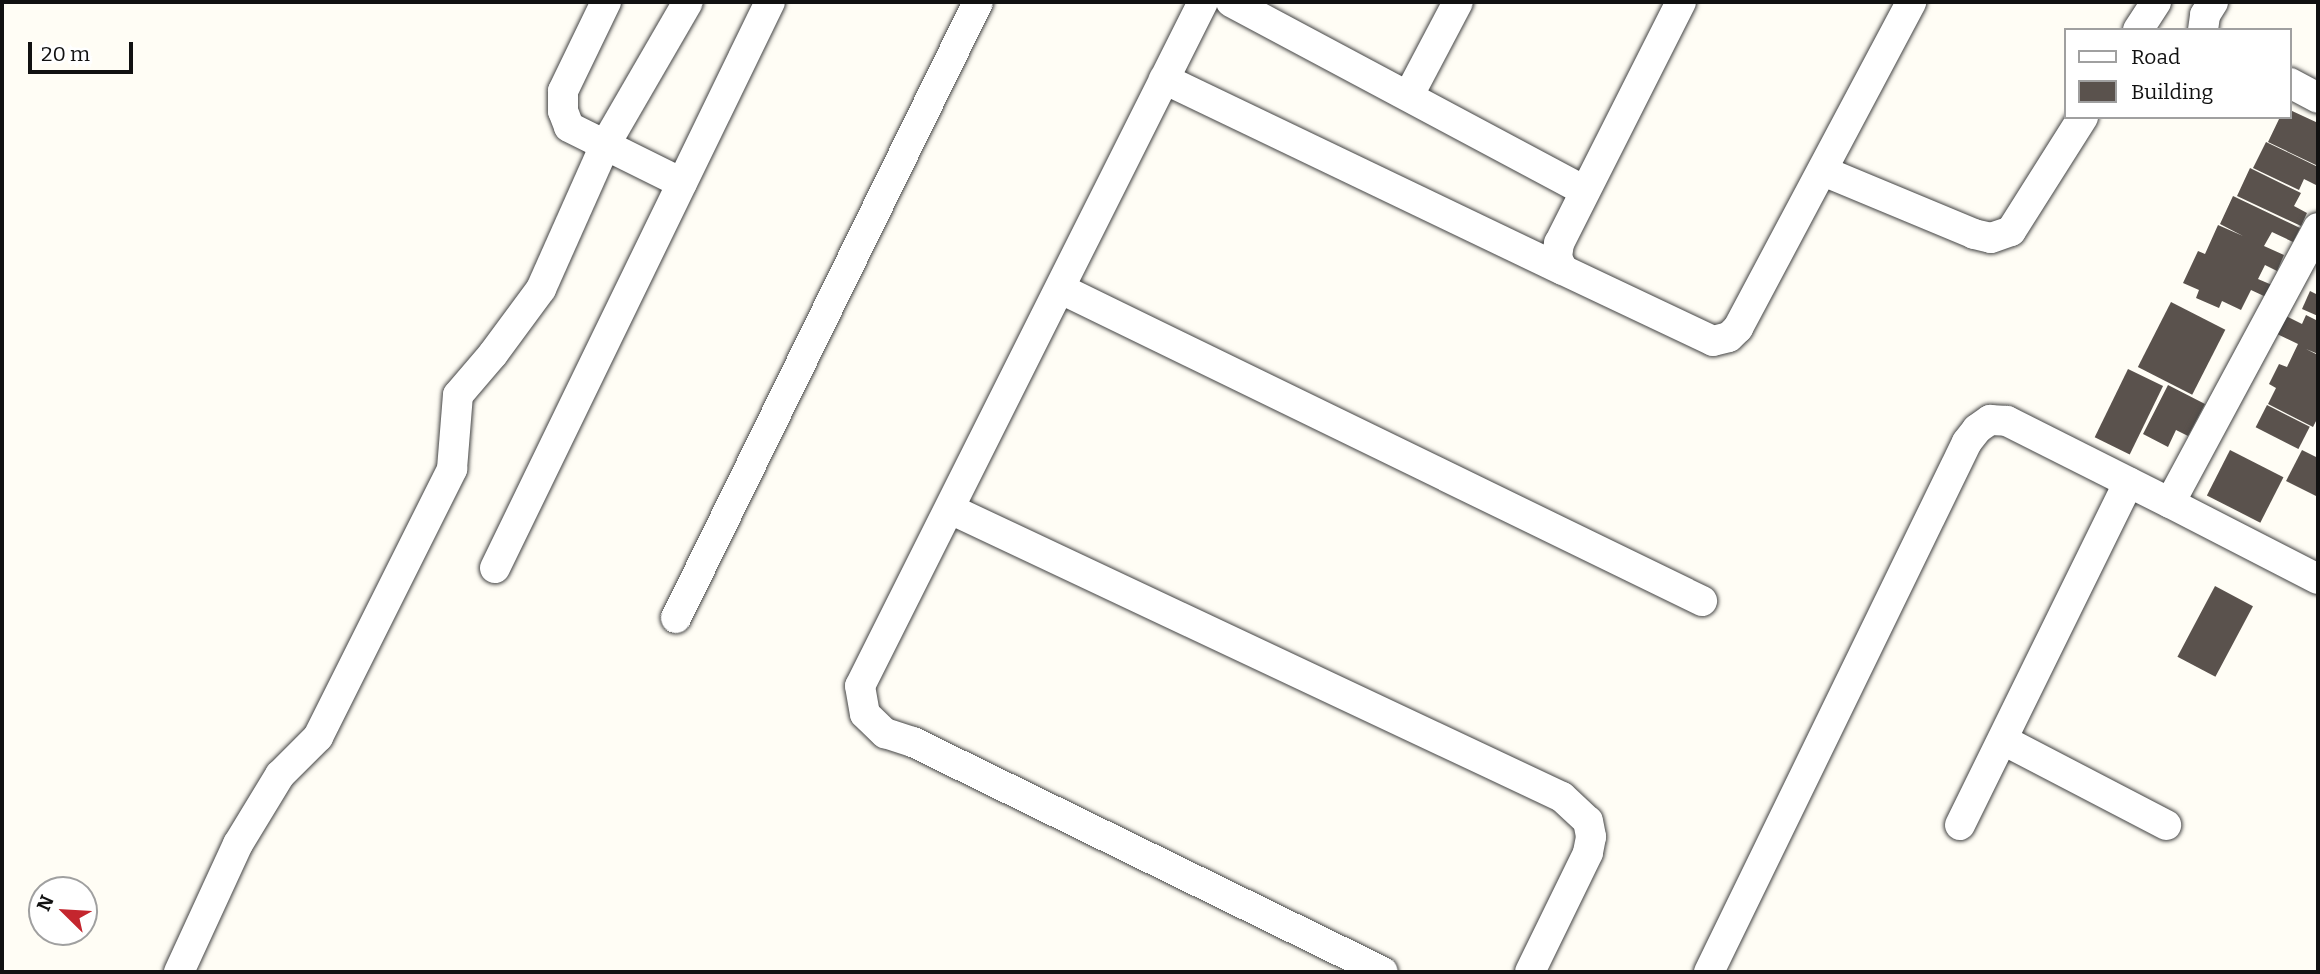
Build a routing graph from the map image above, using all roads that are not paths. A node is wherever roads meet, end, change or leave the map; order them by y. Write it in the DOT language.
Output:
graph roads {
  1 [pos="606,2"];
  2 [pos="688,2"];
  3 [pos="770,2"];
  4 [pos="978,2"];
  5 [pos="1203,2"];
  6 [pos="1231,2"];
  7 [pos="1458,2"];
  8 [pos="1681,2"];
  9 [pos="1911,2"];
  10 [pos="2156,2"];
  11 [pos="2213,2"];
  12 [pos="2139,28"];
  13 [pos="2203,28"];
  14 [pos="1164,79"];
  15 [pos="2292,84"];
  16 [pos="1409,94"];
  17 [pos="2318,98"];
  18 [pos="2082,119"];
  19 [pos="605,145"];
  20 [pos="1823,171"];
  21 [pos="682,183"];
  22 [pos="1585,191"];
  23 [pos="2318,229"];
  24 [pos="1563,270"];
  25 [pos="1061,289"];
  26 [pos="2129,482"];
  27 [pos="2170,503"];
  28 [pos="950,509"];
  29 [pos="495,568"];
  30 [pos="2318,579"];
  31 [pos="1702,601"];
  32 [pos="676,618"];
  33 [pos="2003,740"];
  34 [pos="1960,825"];
  35 [pos="2166,825"];
  36 [pos="179,972"];
  37 [pos="1383,972"];
  38 [pos="1530,972"];
  39 [pos="1709,972"];
  1 -- 19 [label="street"];
  2 -- 19 [label="street"];
  3 -- 21 [label="street"];
  4 -- 32 [label="street"];
  5 -- 14 [label="street"];
  6 -- 16 [label="street"];
  7 -- 16 [label="street"];
  8 -- 22 [label="street"];
  9 -- 20 [label="street"];
  10 -- 12 [label="street"];
  11 -- 13 [label="street"];
  14 -- 24 [label="street"];
  14 -- 25 [label="street"];
  15 -- 17 [label="street"];
  16 -- 22 [label="street"];
  18 -- 20 [label="street"];
  19 -- 21 [label="street"];
  19 -- 36 [label="street"];
  20 -- 24 [label="street"];
  21 -- 29 [label="street"];
  22 -- 24 [label="street"];
  23 -- 27 [label="street"];
  25 -- 28 [label="street"];
  25 -- 31 [label="street"];
  26 -- 27 [label="street"];
  26 -- 33 [label="street"];
  26 -- 39 [label="street"];
  27 -- 30 [label="street"];
  28 -- 37 [label="street"];
  28 -- 38 [label="street"];
  33 -- 34 [label="street"];
  33 -- 35 [label="street"];
}
